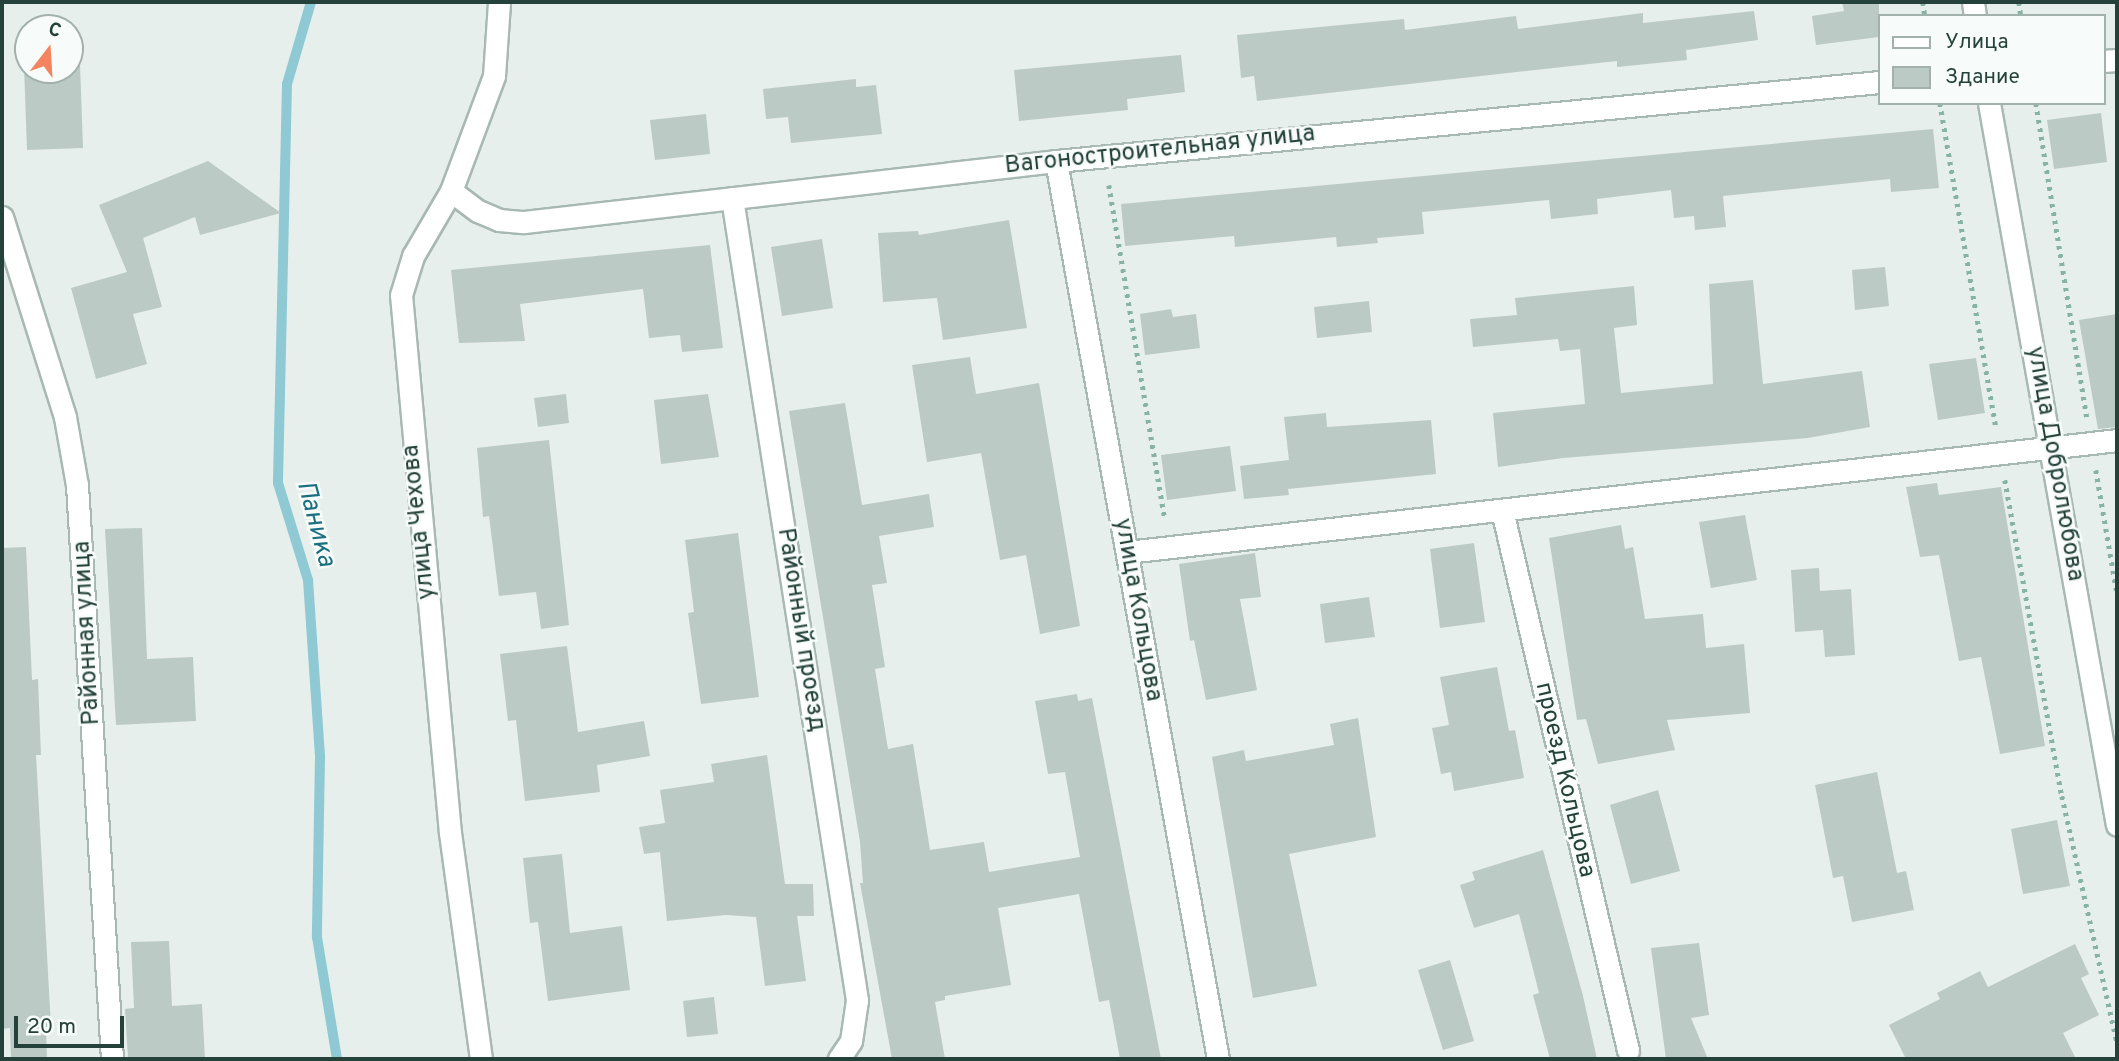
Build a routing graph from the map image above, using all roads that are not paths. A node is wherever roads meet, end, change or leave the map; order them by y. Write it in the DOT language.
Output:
graph roads {
  1 [pos="499,2"];
  2 [pos="1878,82"];
  3 [pos="1989,105"];
  4 [pos="1056,161"];
  5 [pos="451,191"];
  6 [pos="732,198"];
  7 [pos="2,217"];
  8 [pos="2117,440"];
  9 [pos="2051,446"];
  10 [pos="1502,510"];
  11 [pos="1127,552"];
  12 [pos="2117,825"];
  13 [pos="1628,1050"];
  14 [pos="111,1059"];
  15 [pos="481,1059"];
  16 [pos="839,1059"];
  17 [pos="1218,1059"];
  1 -- 5 [label="street, улица Чехова"];
  2 -- 4 [label="street, Вагоностроительная улица"];
  3 -- 9 [label="street, улица Добролюбова"];
  4 -- 6 [label="street, Вагоностроительная улица"];
  4 -- 11 [label="street, улица Кольцова"];
  5 -- 6 [label="street, Вагоностроительная улица"];
  5 -- 15 [label="street, улица Чехова"];
  6 -- 16 [label="street, Районный проезд"];
  7 -- 14 [label="street, Районная улица"];
  8 -- 9 [label="street"];
  9 -- 10 [label="street"];
  9 -- 12 [label="street, улица Добролюбова"];
  10 -- 11 [label="street"];
  10 -- 13 [label="street, проезд Кольцова"];
  11 -- 17 [label="street, улица Кольцова"];
}
